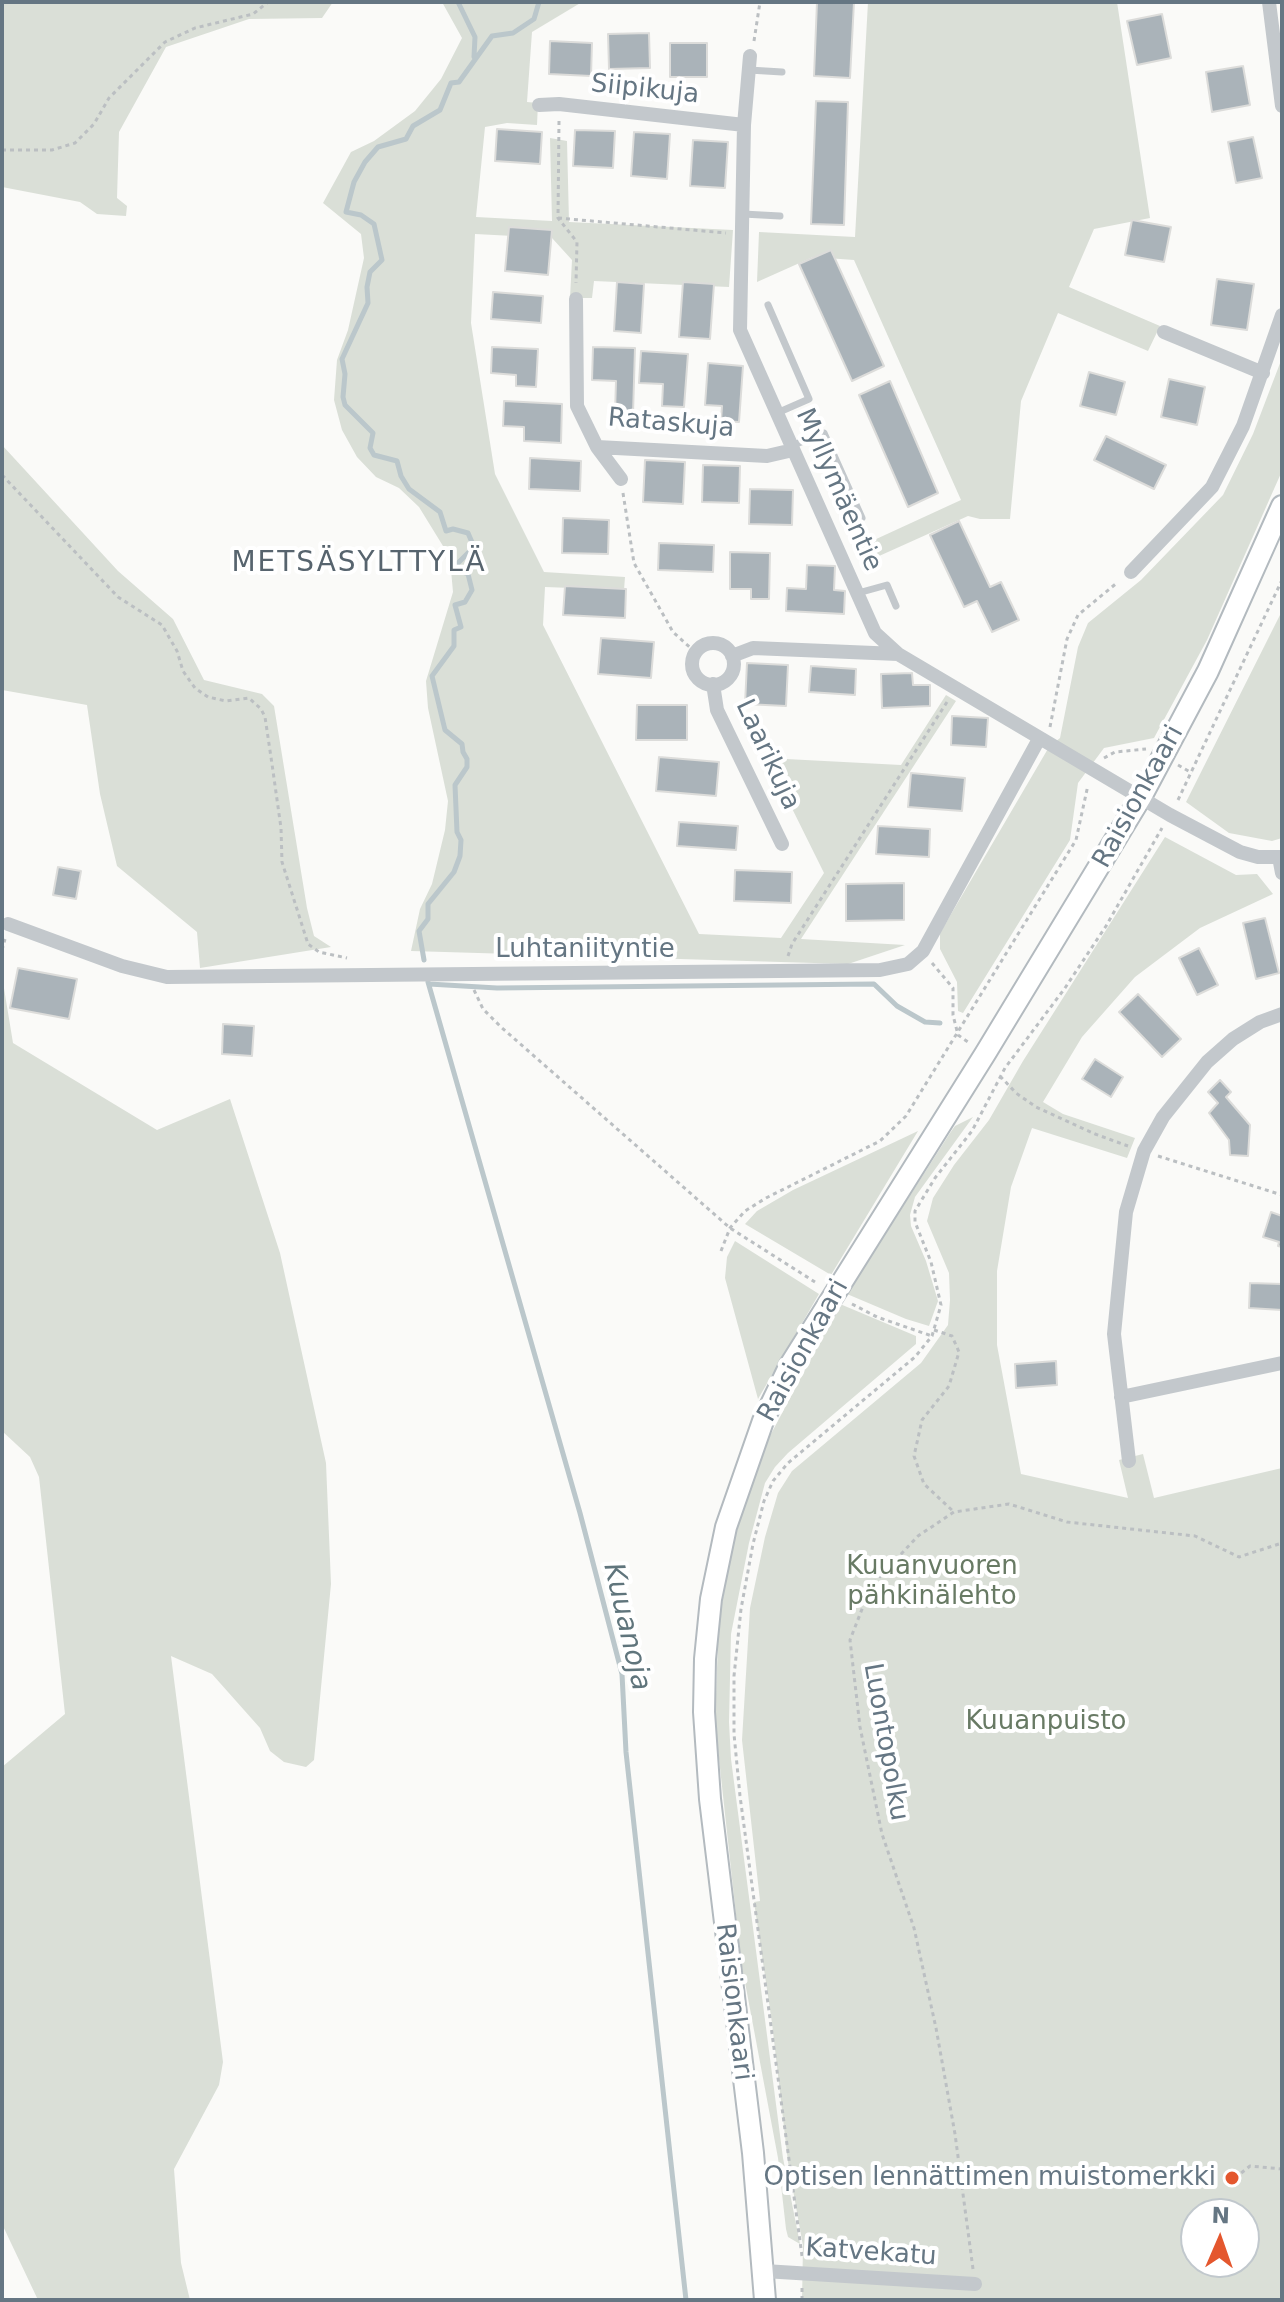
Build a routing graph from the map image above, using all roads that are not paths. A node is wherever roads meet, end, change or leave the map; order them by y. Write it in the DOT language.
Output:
graph roads {
  1 [pos="1269,2"];
  2 [pos="749,63"];
  3 [pos="782,72"];
  4 [pos="539,105"];
  5 [pos="1282,106"];
  6 [pos="744,125"];
  7 [pos="743,214"];
  8 [pos="780,216"];
  9 [pos="576,299"];
  10 [pos="768,305"];
  11 [pos="1282,315"];
  12 [pos="1164,332"];
  13 [pos="1263,373"];
  14 [pos="777,413"];
  15 [pos="597,447"];
  16 [pos="792,448"];
  17 [pos="621,479"];
  18 [pos="1282,506"];
  19 [pos="862,518"];
  20 [pos="1131,572"];
  21 [pos="858,593"];
  22 [pos="896,606"];
  23 [pos="898,654"];
  24 [pos="732,656"];
  25 [pos="713,684"];
  26 [pos="1044,734"];
  27 [pos="1141,797"];
  28 [pos="782,844"];
  29 [pos="1280,857"];
  30 [pos="1282,873"];
  31 [pos="5,919"];
  32 [pos="1282,1014"];
  33 [pos="1282,1363"];
  34 [pos="1121,1397"];
  35 [pos="1129,1461"];
  36 [pos="764,2271"];
  37 [pos="975,2284"];
  38 [pos="765,2300"];
  1 -- 5 [label="street"];
  2 -- 3 [label="lane"];
  2 -- 6 [label="street, Myllymäentie"];
  4 -- 6 [label="street, Siipikuja"];
  6 -- 7 [label="street, Myllymäentie"];
  7 -- 8 [label="lane"];
  7 -- 14 [label="street, Myllymäentie"];
  9 -- 15 [label="street, Rataskuja"];
  10 -- 14 [label="lane"];
  11 -- 13 [label="street"];
  12 -- 13 [label="street"];
  13 -- 20 [label="street"];
  14 -- 16 [label="street, Myllymäentie"];
  15 -- 16 [label="street, Rataskuja"];
  15 -- 17 [label="street"];
  16 -- 19 [label="lane"];
  16 -- 21 [label="street, Myllymäentie"];
  18 -- 27 [label="main road, Raisionkaari"];
  21 -- 22 [label="lane"];
  21 -- 23 [label="street, Myllymäentie"];
  23 -- 24 [label="street"];
  23 -- 26 [label="street, Myllymäentie"];
  24 -- 25 [label="street"];
  24 -- 25 [label="street"];
  25 -- 28 [label="street, Laarikuja"];
  26 -- 27 [label="street, Myllymäentie"];
  26 -- 31 [label="street, Luhtaniityntie"];
  27 -- 29 [label="street, Myllymäentie"];
  27 -- 36 [label="main road, Raisionkaari"];
  29 -- 30 [label="street"];
  32 -- 34 [label="street"];
  33 -- 34 [label="street"];
  34 -- 35 [label="street"];
  36 -- 37 [label="street, Katvekatu"];
  36 -- 38 [label="main road, Raisionkaari"];
}
